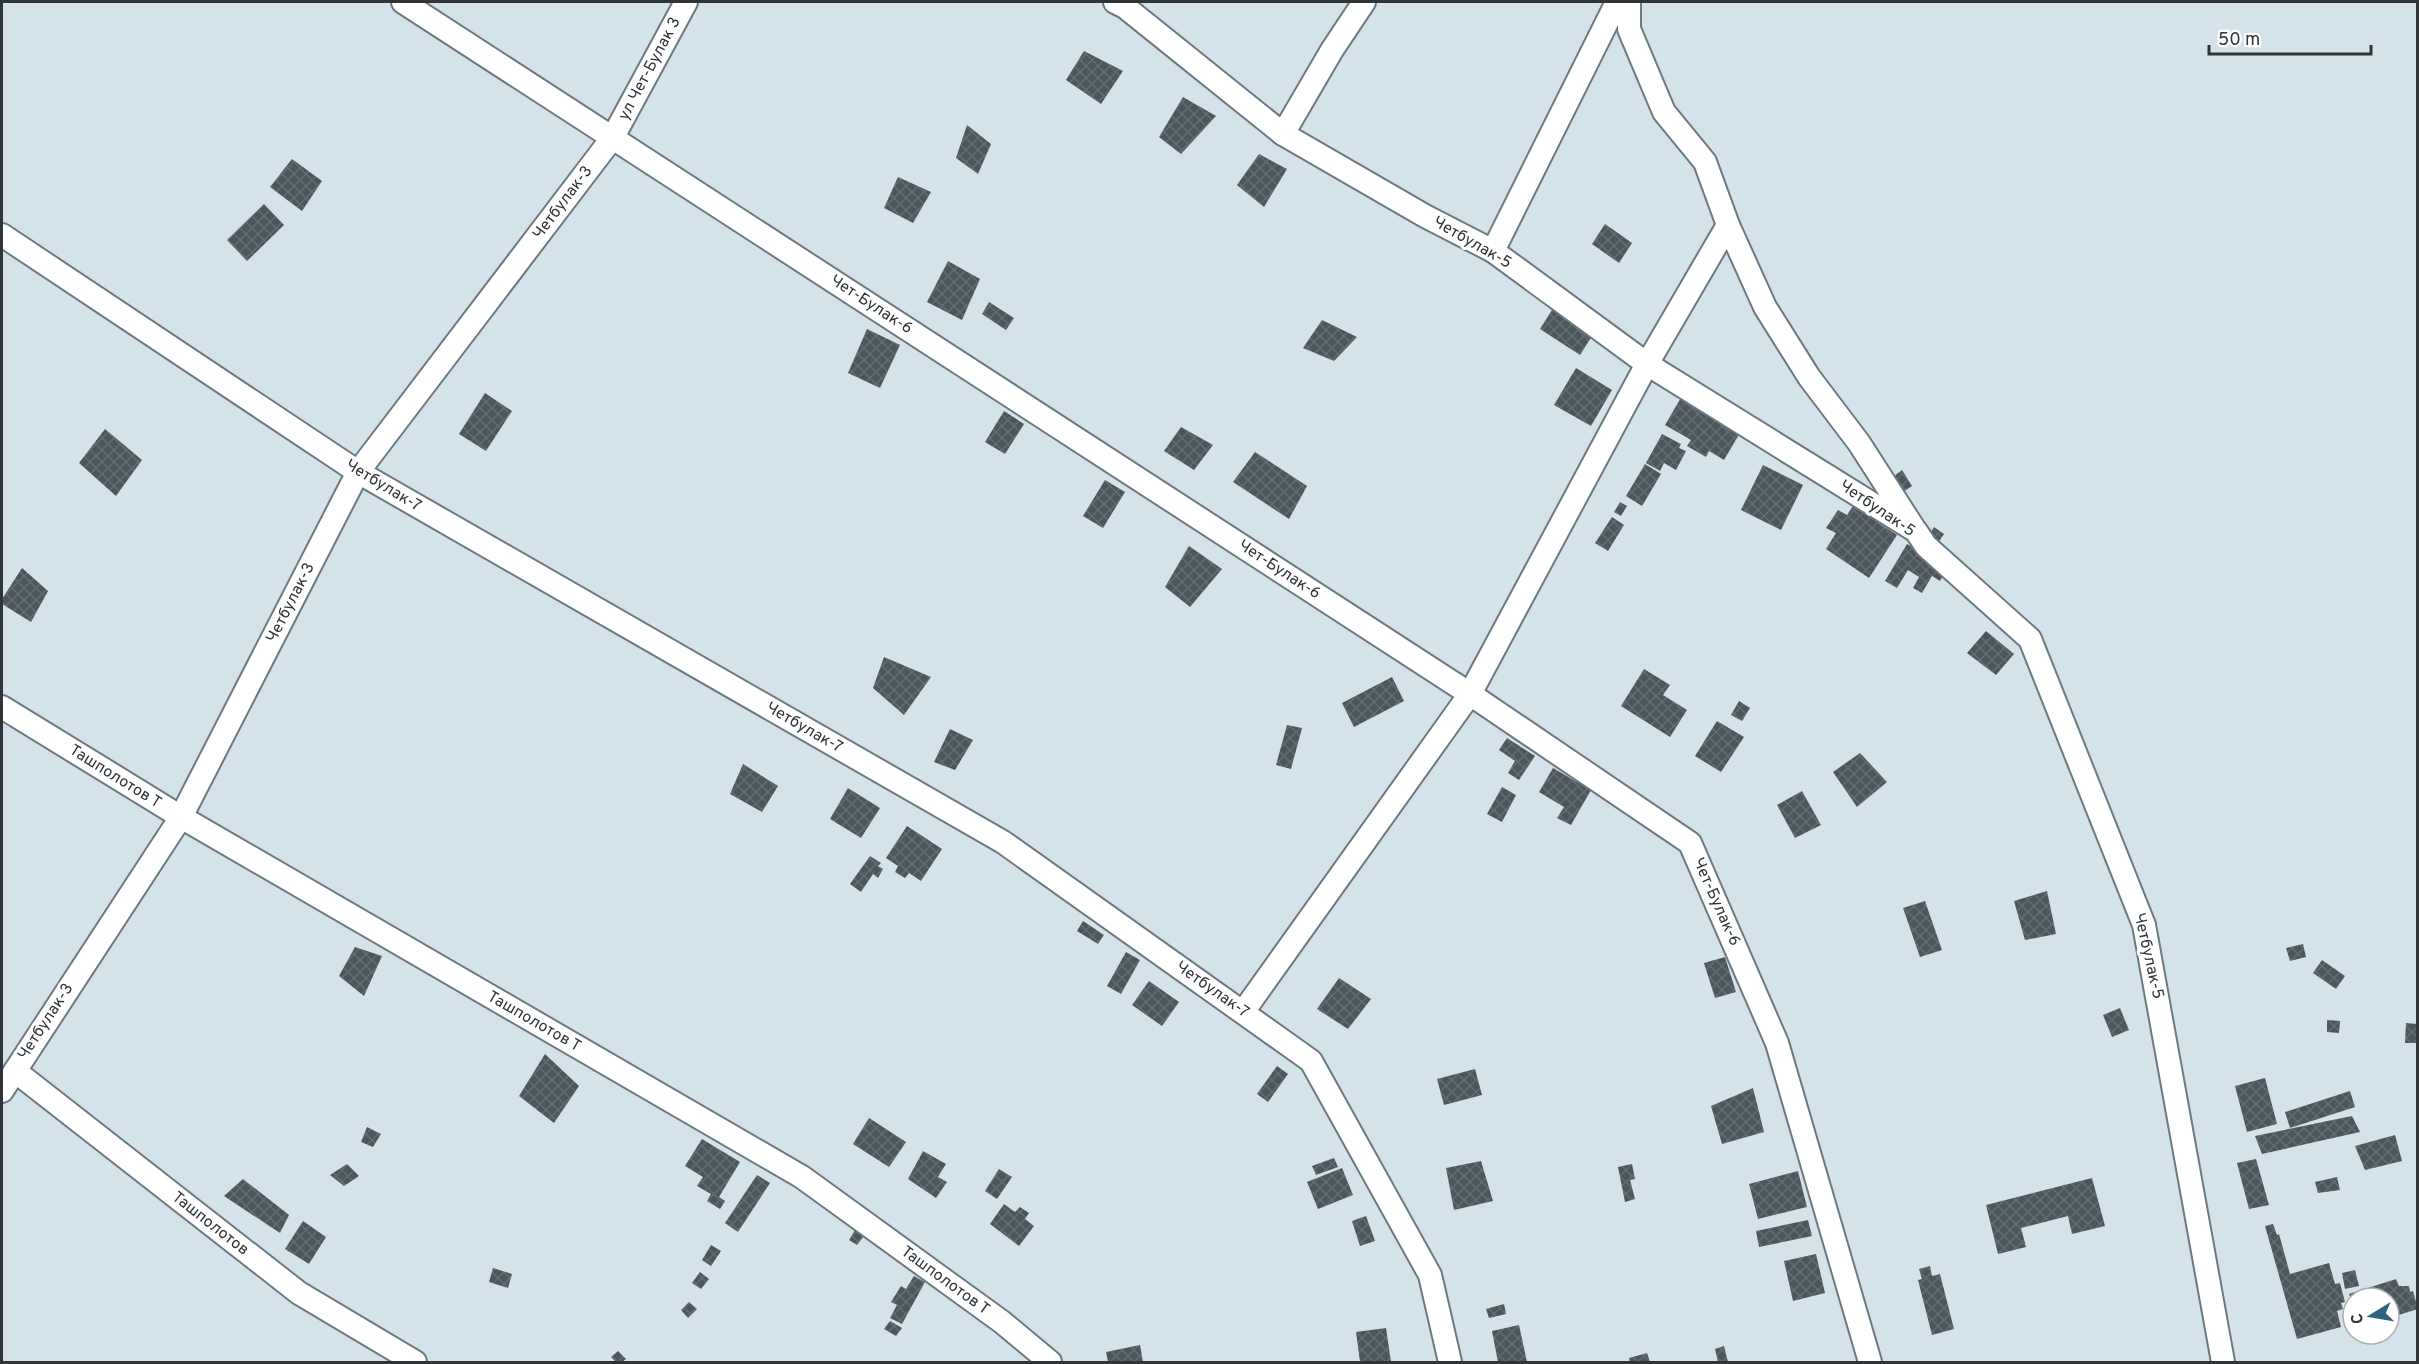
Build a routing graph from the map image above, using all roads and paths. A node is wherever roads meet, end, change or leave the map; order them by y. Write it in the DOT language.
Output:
graph roads {
  1 [pos="403,2"];
  2 [pos="686,2"];
  3 [pos="1364,2"];
  4 [pos="1617,2"];
  5 [pos="1629,2"];
  6 [pos="1122,3"];
  7 [pos="1283,134"];
  8 [pos="613,137"];
  9 [pos="1728,225"];
  10 [pos="2,235"];
  11 [pos="1493,251"];
  12 [pos="1647,364"];
  13 [pos="358,472"];
  14 [pos="1916,531"];
  15 [pos="1470,694"];
  16 [pos="2,707"];
  17 [pos="181,817"];
  18 [pos="1243,1011"];
  19 [pos="15,1071"];
  20 [pos="2,1091"];
  21 [pos="415,1362"];
  22 [pos="1050,1362"];
  23 [pos="1450,1362"];
  24 [pos="1870,1362"];
  25 [pos="2223,1362"];
  1 -- 8 [label="street, Чет-Булак-6"];
  2 -- 8 [label="street, ул Чет-Булак 3"];
  3 -- 7 [label="street"];
  4 -- 11 [label="street"];
  5 -- 9 [label="street"];
  6 -- 7 [label="street, Четбулак-5"];
  7 -- 11 [label="street, Четбулак-5"];
  8 -- 13 [label="street, Четбулак-3"];
  8 -- 15 [label="street, Чет-Булак-6"];
  9 -- 12 [label="street"];
  9 -- 14 [label="street"];
  10 -- 13 [label="street, Четбулак-7"];
  11 -- 12 [label="street, Четбулак-5"];
  12 -- 14 [label="street, Четбулак-5"];
  12 -- 15 [label="street"];
  13 -- 17 [label="street, Четбулак-3"];
  13 -- 18 [label="street, Четбулак-7"];
  14 -- 25 [label="street, Четбулак-5"];
  15 -- 18 [label="street"];
  15 -- 24 [label="street, Чет-Булак-6"];
  16 -- 17 [label="street, Ташполотов Т"];
  17 -- 19 [label="street, Четбулак-3"];
  17 -- 22 [label="street, Ташполотов Т"];
  18 -- 23 [label="street, Четбулак-7"];
  19 -- 20 [label="street, Четбулак-3"];
  19 -- 21 [label="street, Ташполотов"];
}
